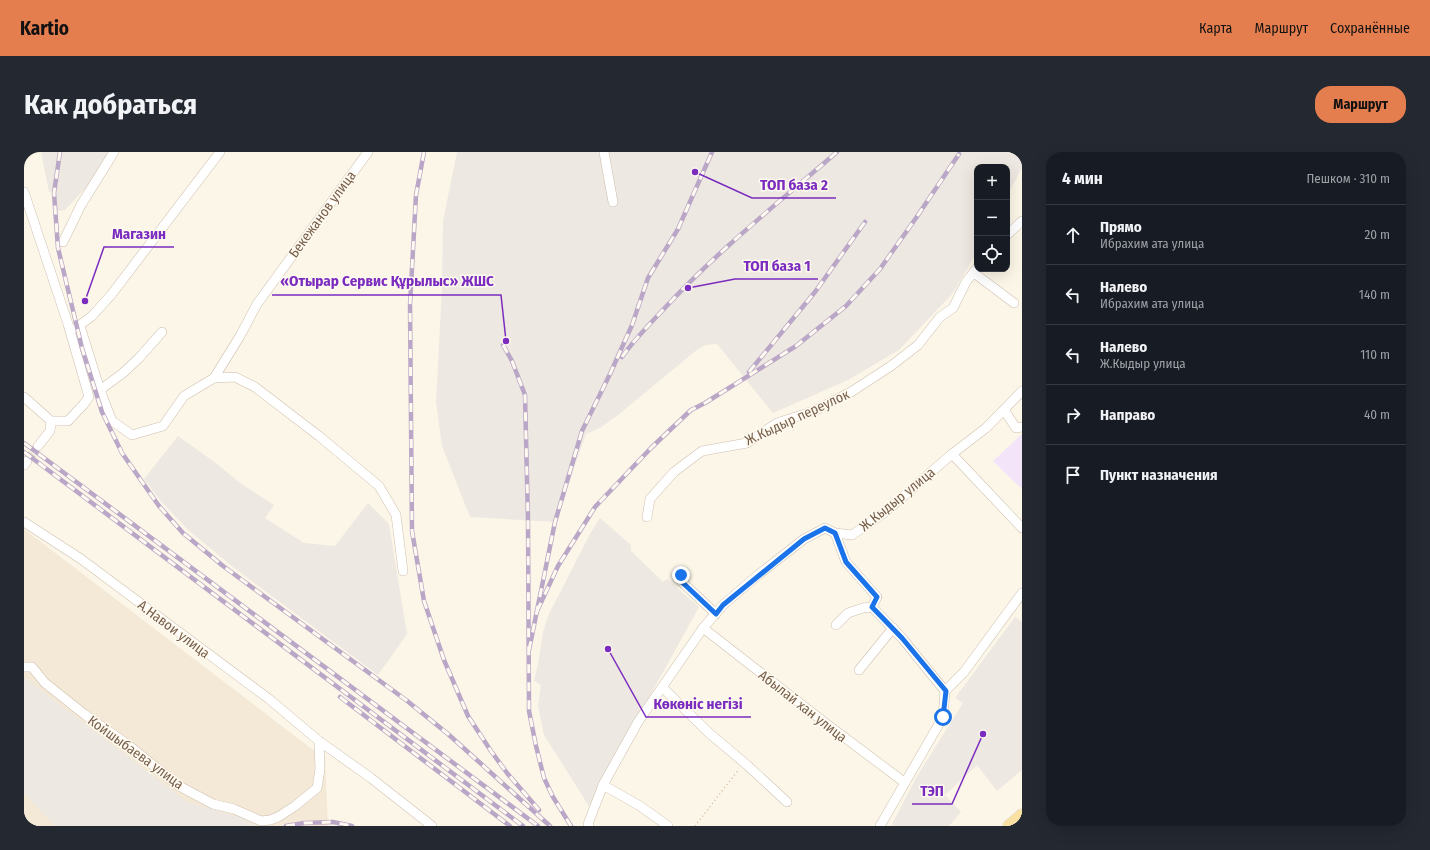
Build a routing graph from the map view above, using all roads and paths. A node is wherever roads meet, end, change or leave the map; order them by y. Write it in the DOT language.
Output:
graph roads {
  1 [pos="114,152"];
  2 [pos="220,152"];
  3 [pos="368,152"];
  4 [pos="604,152"];
  5 [pos="24,192"];
  6 [pos="613,202"];
  7 [pos="1022,221"];
  8 [pos="1010,232"];
  9 [pos="62,242"];
  10 [pos="974,272"];
  11 [pos="976,272"];
  12 [pos="1014,303"];
  13 [pos="68,324"];
  14 [pos="80,326"];
  15 [pos="162,332"];
  16 [pos="214,378"];
  17 [pos="100,390"];
  18 [pos="1022,391"];
  19 [pos="24,397"];
  20 [pos="1004,410"];
  21 [pos="51,422"];
  22 [pos="1022,427"];
  23 [pos="38,446"];
  24 [pos="952,454"];
  25 [pos="647,517"];
  26 [pos="24,522"];
  27 [pos="1022,528"];
  28 [pos="835,533"];
  29 [pos="404,571"];
  30 [pos="681,575"];
  31 [pos="1022,593"];
  32 [pos="872,607"];
  33 [pos="716,614"];
  34 [pos="836,624"];
  35 [pos="703,628"];
  36 [pos="893,628"];
  37 [pos="24,667"];
  38 [pos="859,670"];
  39 [pos="663,688"];
  40 [pos="946,691"];
  41 [pos="319,741"];
  42 [pos="744,763"];
  43 [pos="904,782"];
  44 [pos="603,785"];
  45 [pos="787,802"];
  46 [pos="1022,814"];
  47 [pos="432,826"];
  48 [pos="590,826"];
  49 [pos="668,826"];
  50 [pos="695,826"];
  51 [pos="880,826"];
  52 [pos="1009,826"];
  1 -- 9 [label="street"];
  2 -- 14 [label="street"];
  3 -- 16 [label="street, Бекежанов улица"];
  4 -- 6 [label="street"];
  5 -- 13 [label="street"];
  7 -- 8 [label="street"];
  10 -- 25 [label="street, Ж.Кыдыр переулок"];
  11 -- 12 [label="street"];
  13 -- 14 [label="street"];
  13 -- 21 [label="street"];
  14 -- 17 [label="street"];
  15 -- 17 [label="street"];
  16 -- 17 [label="street, Бекежанов улица"];
  16 -- 29 [label="street, Бекежанов улица"];
  18 -- 20 [label="street, Ж.Кыдыр улица"];
  19 -- 21 [label="street"];
  20 -- 22 [label="street"];
  20 -- 24 [label="street, Ж.Кыдыр улица"];
  21 -- 23 [label="street"];
  24 -- 27 [label="street"];
  24 -- 28 [label="street, Ж.Кыдыр улица"];
  26 -- 41 [label="street, А.Навои улица"];
  28 -- 32 [label="street"];
  28 -- 33 [label="street, Ж.Кыдыр улица"];
  30 -- 33 [label="street"];
  31 -- 40 [label="street"];
  32 -- 34 [label="street"];
  32 -- 36 [label="street"];
  33 -- 35 [label="street, Ж.Кыдыр улица"];
  35 -- 39 [label="street, Ж.Кыдыр улица"];
  35 -- 43 [label="street, Абылай хан улица"];
  36 -- 38 [label="street"];
  36 -- 40 [label="street"];
  37 -- 41 [label="street, Койшыбаева улица"];
  39 -- 42 [label="street"];
  39 -- 44 [label="street, Ж.Кыдыр улица"];
  40 -- 43 [label="street"];
  41 -- 47 [label="street, А.Навои улица"];
  42 -- 45 [label="street"];
  42 -- 50 [label="path"];
  43 -- 51 [label="street"];
  44 -- 48 [label="street, Ж.Кыдыр улица"];
  44 -- 49 [label="street"];
  46 -- 52 [label="main road"];
}
